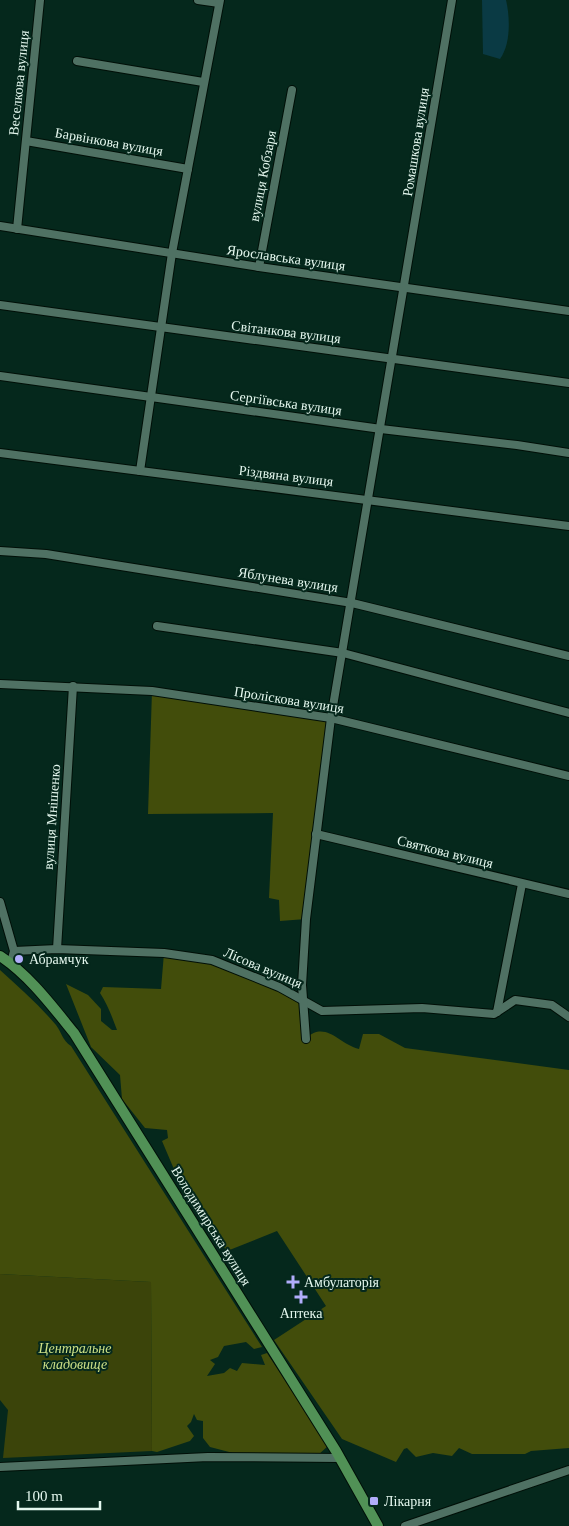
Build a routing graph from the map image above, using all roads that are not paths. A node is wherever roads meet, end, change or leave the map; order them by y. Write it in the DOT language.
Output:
graph roads {
  1 [pos="40,0"];
  2 [pos="198,0"];
  3 [pos="452,0"];
  4 [pos="220,2"];
  5 [pos="77,61"];
  6 [pos="203,82"];
  7 [pos="292,90"];
  8 [pos="26,141"];
  9 [pos="188,169"];
  10 [pos="0,226"];
  11 [pos="18,229"];
  12 [pos="172,253"];
  13 [pos="259,267"];
  14 [pos="404,288"];
  15 [pos="0,305"];
  16 [pos="569,311"];
  17 [pos="160,328"];
  18 [pos="393,358"];
  19 [pos="0,376"];
  20 [pos="569,383"];
  21 [pos="150,396"];
  22 [pos="381,429"];
  23 [pos="0,453"];
  24 [pos="569,453"];
  25 [pos="140,470"];
  26 [pos="370,500"];
  27 [pos="569,526"];
  28 [pos="0,550"];
  29 [pos="352,603"];
  30 [pos="157,626"];
  31 [pos="342,653"];
  32 [pos="569,656"];
  33 [pos="0,684"];
  34 [pos="73,686"];
  35 [pos="569,713"];
  36 [pos="331,718"];
  37 [pos="569,776"];
  38 [pos="316,834"];
  39 [pos="522,884"];
  40 [pos="569,894"];
  41 [pos="0,902"];
  42 [pos="57,949"];
  43 [pos="14,951"];
  44 [pos="0,956"];
  45 [pos="11,963"];
  46 [pos="302,999"];
  47 [pos="497,1012"];
  48 [pos="569,1017"];
  49 [pos="306,1039"];
  50 [pos="340,1458"];
  51 [pos="0,1467"];
  52 [pos="569,1470"];
  53 [pos="378,1526"];
  54 [pos="406,1526"];
  1 -- 8 [label="street, Веселкова вулиця"];
  2 -- 4 [label="street"];
  3 -- 14 [label="street, Ромашкова вулиця"];
  4 -- 6 [label="street"];
  5 -- 6 [label="street"];
  6 -- 9 [label="street"];
  7 -- 13 [label="street, вулиця Кобзаря"];
  8 -- 9 [label="street, Барвінкова вулиця"];
  8 -- 11 [label="street, Веселкова вулиця"];
  9 -- 12 [label="street"];
  10 -- 11 [label="street, Ярославська вулиця"];
  11 -- 12 [label="street, Ярославська вулиця"];
  12 -- 13 [label="street, Ярославська вулиця"];
  12 -- 17 [label="street"];
  13 -- 14 [label="street, Ярославська вулиця"];
  14 -- 16 [label="street, Ярославська вулиця"];
  14 -- 18 [label="street, Ромашкова вулиця"];
  15 -- 17 [label="street, Світанкова вулиця"];
  17 -- 18 [label="street, Світанкова вулиця"];
  17 -- 21 [label="street"];
  18 -- 20 [label="street, Світанкова вулиця"];
  18 -- 22 [label="street, Ромашкова вулиця"];
  19 -- 21 [label="street, Сергіївська вулиця"];
  21 -- 22 [label="street, Сергіївська вулиця"];
  21 -- 25 [label="street"];
  22 -- 24 [label="street, Сергіївська вулиця"];
  22 -- 26 [label="street, Ромашкова вулиця"];
  23 -- 25 [label="street, Різдвяна вулиця"];
  25 -- 26 [label="street, Різдвяна вулиця"];
  26 -- 27 [label="street, Різдвяна вулиця"];
  26 -- 29 [label="street, Ромашкова вулиця"];
  28 -- 29 [label="street, Яблунева вулиця"];
  29 -- 31 [label="street, Ромашкова вулиця"];
  29 -- 32 [label="street, Яблунева вулиця"];
  30 -- 31 [label="street"];
  31 -- 35 [label="street"];
  31 -- 36 [label="street, Ромашкова вулиця"];
  33 -- 34 [label="street, Проліскова вулиця"];
  34 -- 36 [label="street, Проліскова вулиця"];
  34 -- 42 [label="street, вулиця Мнішенко"];
  36 -- 37 [label="street, Проліскова вулиця"];
  36 -- 38 [label="street, Ромашкова вулиця"];
  38 -- 39 [label="street, Святкова вулиця"];
  38 -- 46 [label="street, Ромашкова вулиця"];
  39 -- 40 [label="street, Святкова вулиця"];
  39 -- 47 [label="street"];
  41 -- 43 [label="street"];
  42 -- 43 [label="street, Лісова вулиця"];
  42 -- 46 [label="street, Лісова вулиця"];
  43 -- 45 [label="street"];
  44 -- 45 [label="main road, Володимирська вулиця"];
  45 -- 50 [label="main road, Володимирська вулиця"];
  46 -- 47 [label="street, Лісова вулиця"];
  46 -- 49 [label="street, Ромашкова вулиця"];
  47 -- 48 [label="street, Лісова вулиця"];
  50 -- 51 [label="street"];
  50 -- 53 [label="main road, Володимирська вулиця"];
  52 -- 54 [label="street"];
}
